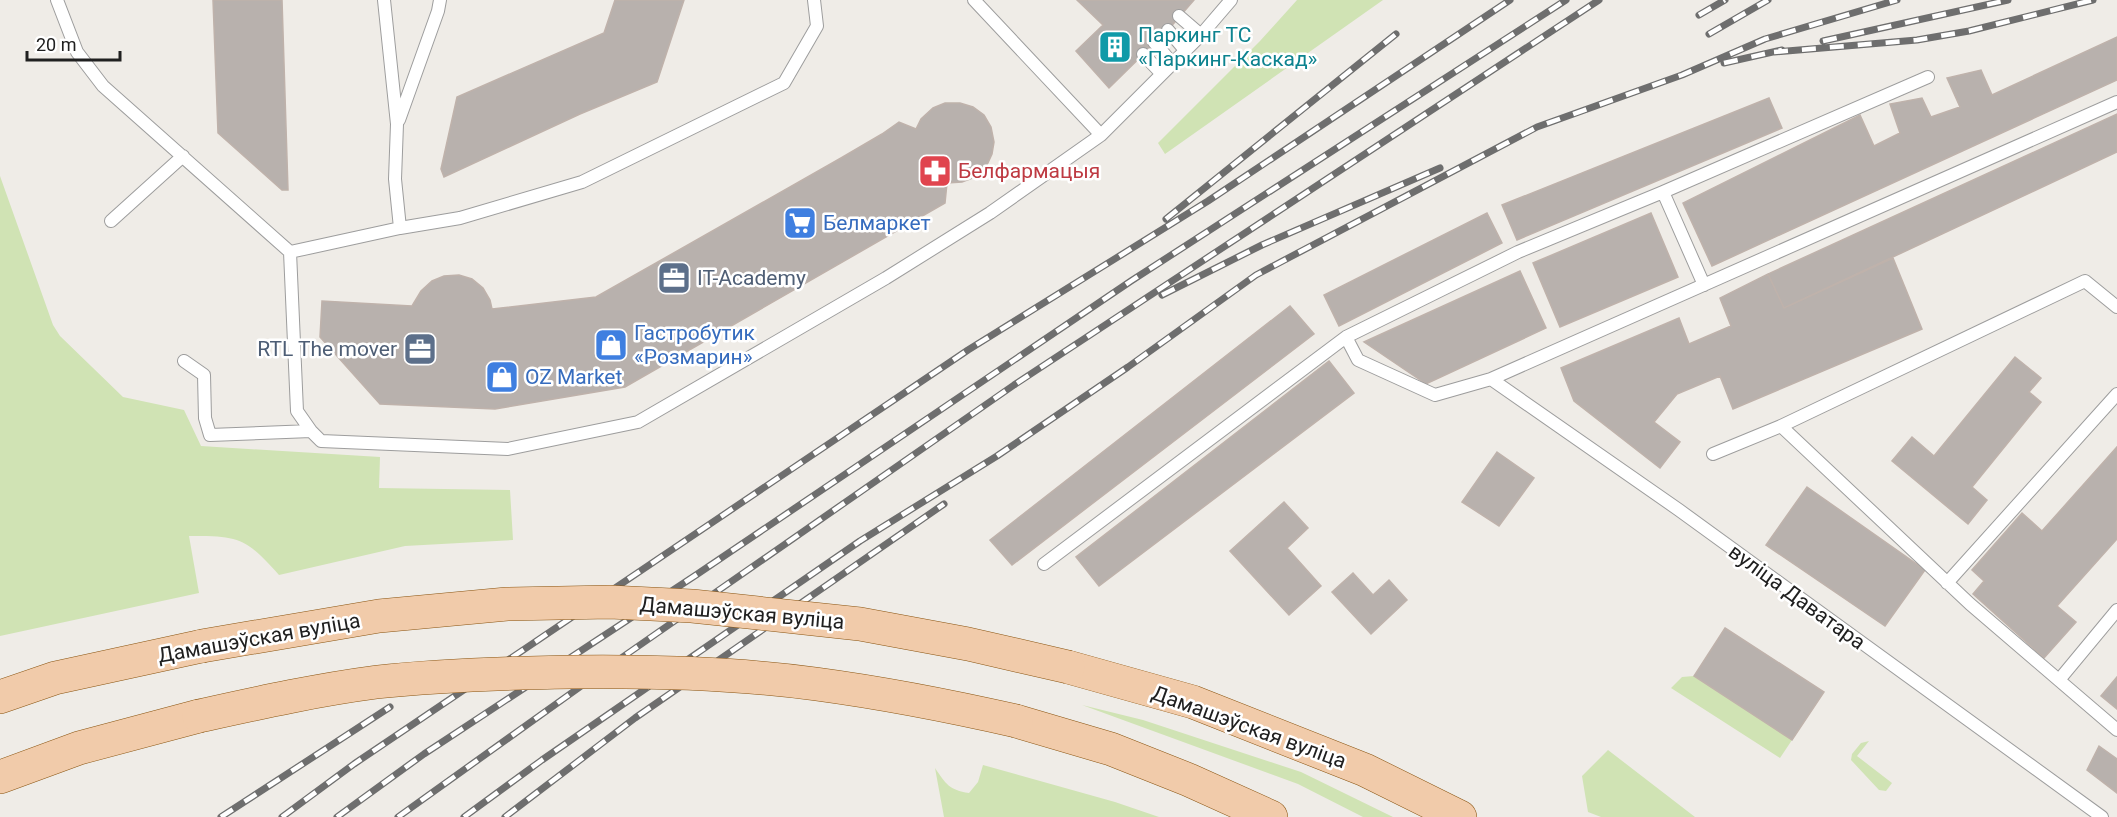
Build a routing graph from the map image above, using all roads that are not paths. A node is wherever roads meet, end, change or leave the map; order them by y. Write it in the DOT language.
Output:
graph roads {
  1 [pos="57,0"];
  2 [pos="384,0"];
  3 [pos="440,0"];
  4 [pos="814,0"];
  5 [pos="974,0"];
  6 [pos="1231,0"];
  7 [pos="1179,16"];
  8 [pos="1168,30"];
  9 [pos="1201,34"];
  10 [pos="1154,42"];
  11 [pos="1184,50"];
  12 [pos="1143,54"];
  13 [pos="1172,63"];
  14 [pos="1161,73"];
  15 [pos="1928,77"];
  16 [pos="2117,102"];
  17 [pos="397,124"];
  18 [pos="1101,135"];
  19 [pos="183,156"];
  20 [pos="1663,192"];
  21 [pos="111,221"];
  22 [pos="400,228"];
  23 [pos="290,252"];
  24 [pos="1704,285"];
  25 [pos="2117,307"];
  26 [pos="1346,337"];
  27 [pos="184,361"];
  28 [pos="1491,379"];
  29 [pos="2117,394"];
  30 [pos="1781,426"];
  31 [pos="311,431"];
  32 [pos="1713,454"];
  33 [pos="1044,564"];
  34 [pos="1947,583"];
  35 [pos="2117,610"];
  36 [pos="0,674"];
  37 [pos="55,678"];
  38 [pos="2059,680"];
  39 [pos="0,697"];
  40 [pos="2117,730"];
  41 [pos="0,777"];
  42 [pos="1271,817"];
  43 [pos="1460,817"];
  44 [pos="2102,817"];
  1 -- 19 [label="lane"];
  2 -- 17 [label="lane"];
  3 -- 17 [label="lane"];
  4 -- 22 [label="lane"];
  5 -- 18 [label="lane"];
  6 -- 9 [label="lane"];
  7 -- 9 [label="lane"];
  8 -- 11 [label="lane"];
  9 -- 11 [label="lane"];
  10 -- 13 [label="lane"];
  11 -- 13 [label="lane"];
  12 -- 14 [label="lane"];
  13 -- 14 [label="lane"];
  14 -- 18 [label="lane"];
  15 -- 20 [label="lane"];
  16 -- 24 [label="lane"];
  17 -- 22 [label="lane"];
  18 -- 31 [label="lane"];
  19 -- 21 [label="lane"];
  19 -- 23 [label="lane"];
  20 -- 24 [label="lane"];
  20 -- 26 [label="lane"];
  22 -- 23 [label="lane"];
  23 -- 31 [label="lane"];
  24 -- 28 [label="lane"];
  25 -- 30 [label="lane"];
  26 -- 28 [label="lane"];
  26 -- 33 [label="lane"];
  27 -- 31 [label="lane"];
  28 -- 44 [label="lane, вуліца Даватара"];
  29 -- 34 [label="lane"];
  30 -- 32 [label="lane"];
  30 -- 34 [label="lane"];
  34 -- 38 [label="lane"];
  35 -- 38 [label="lane"];
  36 -- 37 [label="main road"];
  37 -- 39 [label="main road, Дамашэўская вуліца"];
  37 -- 43 [label="main road, Дамашэўская вуліца, bridge"];
  38 -- 40 [label="lane"];
  41 -- 42 [label="main road, bridge"];
}
